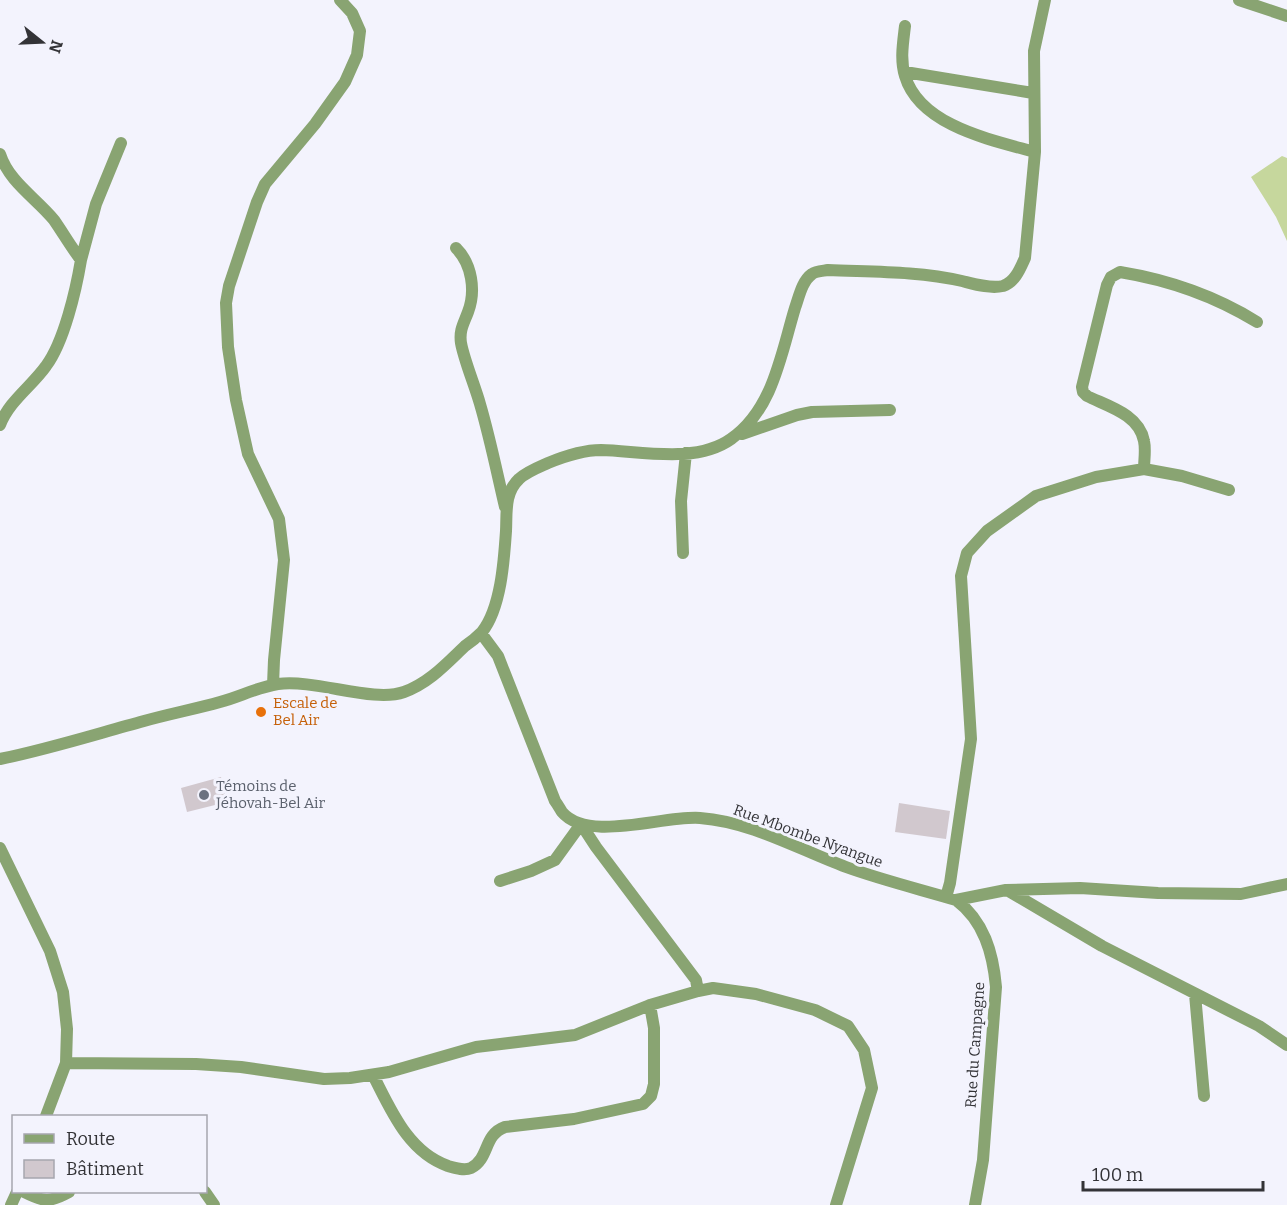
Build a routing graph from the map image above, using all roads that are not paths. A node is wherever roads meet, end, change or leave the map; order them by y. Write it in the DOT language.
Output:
graph roads {
  1 [pos="340,0"];
  2 [pos="1046,0"];
  3 [pos="1239,0"];
  4 [pos="1287,16"];
  5 [pos="905,26"];
  6 [pos="904,72"];
  7 [pos="1033,93"];
  8 [pos="121,143"];
  9 [pos="1035,152"];
  10 [pos="0,154"];
  11 [pos="456,248"];
  12 [pos="81,260"];
  13 [pos="1257,322"];
  14 [pos="890,410"];
  15 [pos="0,425"];
  16 [pos="735,436"];
  17 [pos="686,453"];
  18 [pos="1144,469"];
  19 [pos="1229,490"];
  20 [pos="505,507"];
  21 [pos="683,553"];
  22 [pos="481,633"];
  23 [pos="273,685"];
  24 [pos="0,759"];
  25 [pos="581,824"];
  26 [pos="0,848"];
  27 [pos="500,881"];
  28 [pos="1287,884"];
  29 [pos="1006,890"];
  30 [pos="951,898"];
  31 [pos="698,991"];
  32 [pos="1195,994"];
  33 [pos="650,1005"];
  34 [pos="1287,1045"];
  35 [pos="66,1063"];
  36 [pos="373,1075"];
  37 [pos="1204,1096"];
  38 [pos="46,1115"];
  39 [pos="28,1193"];
  40 [pos="65,1193"];
  41 [pos="836,1205"];
  42 [pos="975,1205"];
  1 -- 23 [label="street"];
  2 -- 7 [label="street"];
  3 -- 4 [label="street"];
  5 -- 6 [label="street"];
  6 -- 7 [label="street"];
  6 -- 9 [label="street"];
  7 -- 9 [label="street"];
  8 -- 12 [label="street"];
  9 -- 16 [label="street"];
  10 -- 12 [label="street"];
  11 -- 20 [label="street"];
  12 -- 15 [label="street"];
  13 -- 18 [label="street"];
  14 -- 16 [label="street"];
  16 -- 17 [label="street"];
  17 -- 20 [label="street"];
  17 -- 21 [label="street"];
  18 -- 19 [label="street"];
  18 -- 30 [label="street"];
  20 -- 22 [label="street"];
  22 -- 23 [label="street"];
  22 -- 25 [label="street"];
  23 -- 24 [label="street"];
  25 -- 27 [label="street"];
  25 -- 30 [label="street, Rue Mbombe Nyangue"];
  25 -- 31 [label="street"];
  26 -- 35 [label="street"];
  28 -- 29 [label="street"];
  29 -- 30 [label="street"];
  29 -- 32 [label="street"];
  30 -- 42 [label="street, Rue du Campagne"];
  31 -- 33 [label="street"];
  31 -- 41 [label="street"];
  32 -- 34 [label="street"];
  32 -- 37 [label="street"];
  33 -- 36 [label="street"];
  33 -- 36 [label="street"];
  35 -- 36 [label="street"];
  35 -- 38 [label="street"];
  39 -- 40 [label="street"];
}
